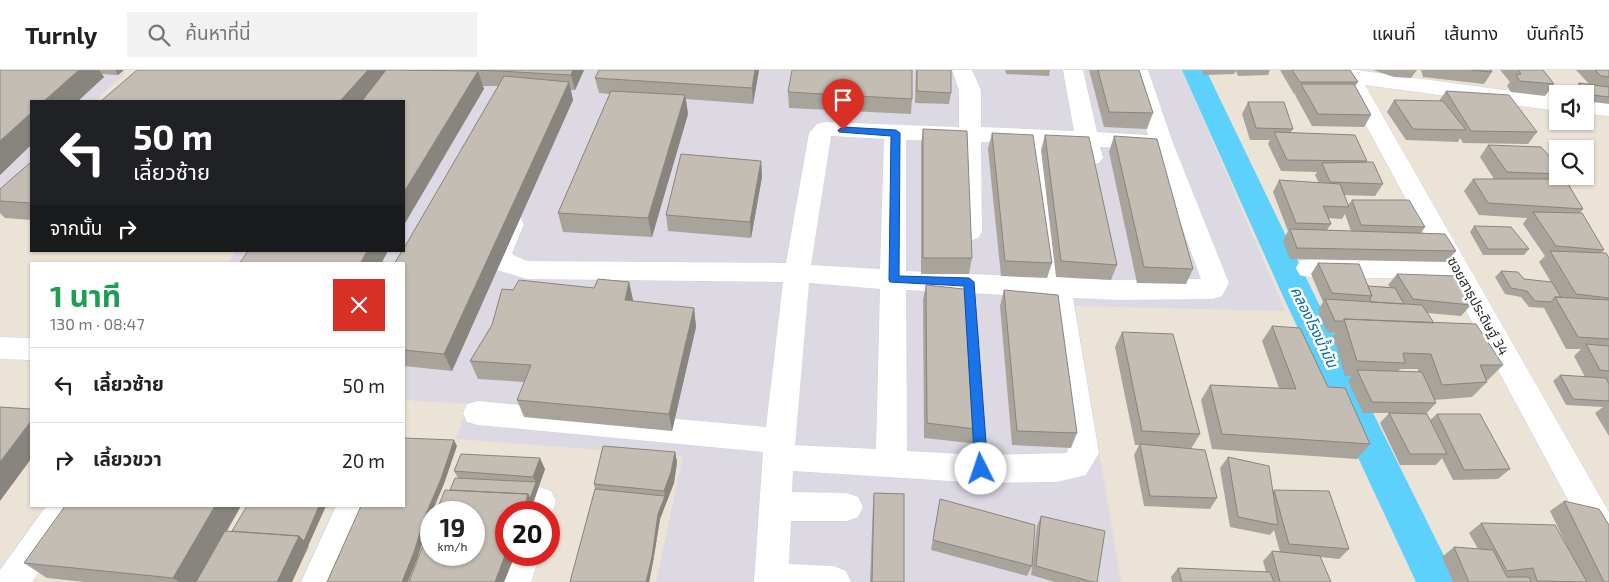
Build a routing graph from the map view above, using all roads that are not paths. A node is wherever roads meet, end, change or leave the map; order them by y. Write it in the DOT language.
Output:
graph roads {
  1 [pos="962,70"];
  2 [pos="1073,70"];
  3 [pos="1138,70"];
  4 [pos="1532,70"];
  5 [pos="1349,74"];
  6 [pos="1549,92"];
  7 [pos="1549,102"];
  8 [pos="1594,108"];
  9 [pos="1609,109"];
  10 [pos="896,133"];
  11 [pos="970,134"];
  12 [pos="1034,138"];
  13 [pos="1087,140"];
  14 [pos="1162,142"];
  15 [pos="1095,177"];
  16 [pos="522,202"];
  17 [pos="1310,268"];
  18 [pos="1457,270"];
  19 [pos="797,273"];
  20 [pos="969,277"];
  21 [pos="894,280"];
  22 [pos="1058,286"];
  23 [pos="0,348"];
  24 [pos="30,349"];
  25 [pos="478,413"];
  26 [pos="779,449"];
  27 [pos="891,463"];
  28 [pos="776,506"];
  29 [pos="64,507"];
  30 [pos="352,507"];
  31 [pos="847,507"];
  32 [pos="1609,543"];
  33 [pos="519,566"];
  34 [pos="771,581"];
  35 [pos="12,582"];
  36 [pos="318,582"];
  37 [pos="514,582"];
  38 [pos="834,582"];
  1 -- 11 [label="street"];
  2 -- 13 [label="street"];
  3 -- 14 [label="street"];
  4 -- 6 [label="street"];
  5 -- 7 [label="street"];
  5 -- 18 [label="street, ซอยสาธุประดิษฐ์ 34"];
  8 -- 9 [label="street"];
  10 -- 11 [label="street"];
  10 -- 19 [label="street"];
  10 -- 21 [label="street"];
  11 -- 12 [label="street"];
  11 -- 20 [label="street"];
  12 -- 13 [label="street"];
  12 -- 22 [label="street"];
  13 -- 14 [label="street"];
  13 -- 15 [label="street"];
  14 -- 22 [label="street"];
  16 -- 19 [label="street"];
  17 -- 18 [label="street"];
  18 -- 32 [label="street, ซอยสาธุประดิษฐ์ 34"];
  19 -- 21 [label="street"];
  19 -- 26 [label="street"];
  20 -- 21 [label="street"];
  20 -- 22 [label="street"];
  21 -- 27 [label="street"];
  22 -- 27 [label="street"];
  23 -- 24 [label="street"];
  25 -- 26 [label="street"];
  26 -- 27 [label="street"];
  26 -- 28 [label="street"];
  28 -- 31 [label="street"];
  28 -- 34 [label="street"];
  29 -- 35 [label="street"];
  30 -- 36 [label="street"];
  33 -- 37 [label="street"];
  34 -- 38 [label="street"];
}
